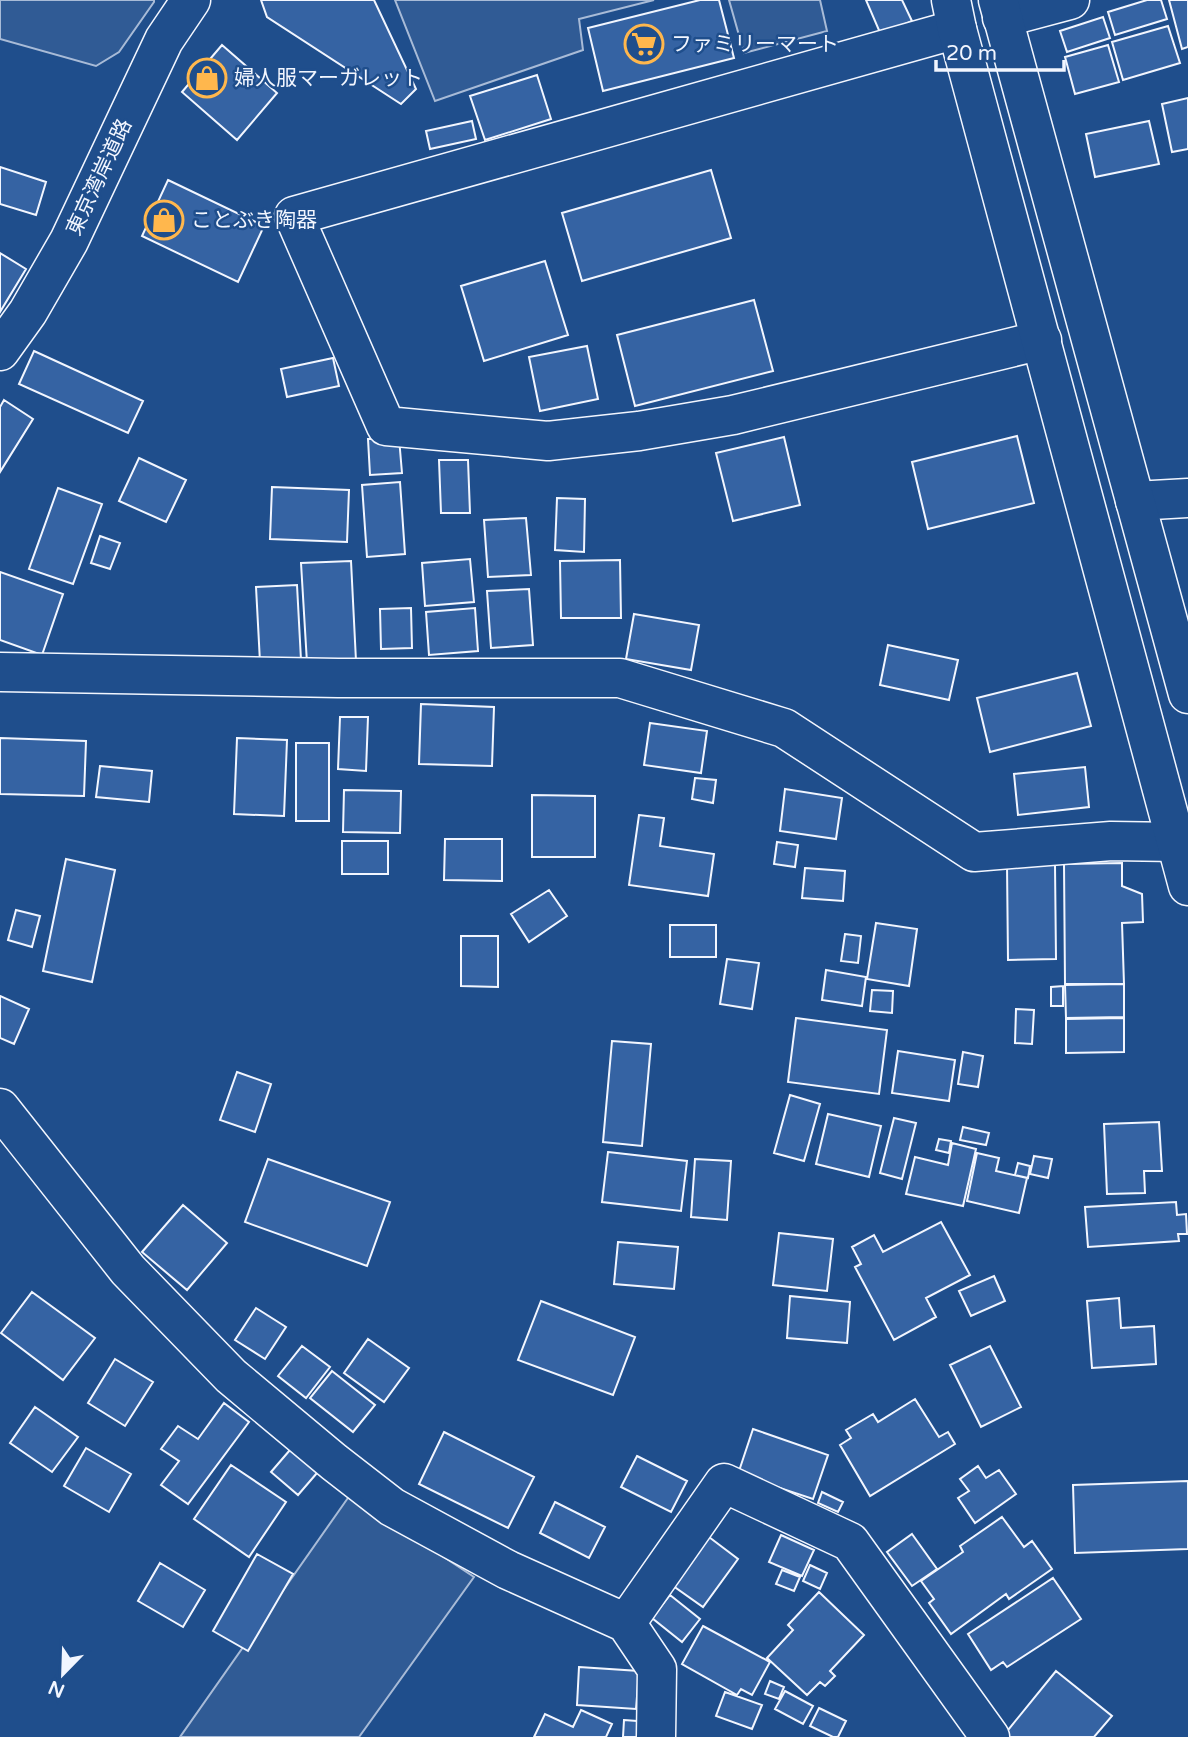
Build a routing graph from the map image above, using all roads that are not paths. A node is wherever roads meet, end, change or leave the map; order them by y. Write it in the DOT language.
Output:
graph roads {
  1 [pos="191,0"];
  2 [pos="1070,0"];
  3 [pos="1000,9"];
  4 [pos="954,14"];
  5 [pos="1042,340"];
  6 [pos="0,351"];
  7 [pos="1188,498"];
  8 [pos="1135,501"];
  9 [pos="0,672"];
  10 [pos="1188,694"];
  11 [pos="1183,842"];
  12 [pos="1188,886"];
  13 [pos="0,1108"];
  14 [pos="626,1623"];
  15 [pos="656,1737"];
  16 [pos="990,1737"];
  1 -- 6 [label="main road, 東京湾岸道路"];
  2 -- 3 [label="main road"];
  3 -- 8 [label="main road"];
  4 -- 5 [label="main road"];
  4 -- 5 [label="main road"];
  5 -- 11 [label="main road"];
  7 -- 8 [label="main road"];
  8 -- 10 [label="main road"];
  9 -- 11 [label="main road"];
  11 -- 12 [label="main road"];
  13 -- 14 [label="main road"];
  14 -- 15 [label="main road"];
  14 -- 16 [label="main road"];
}
